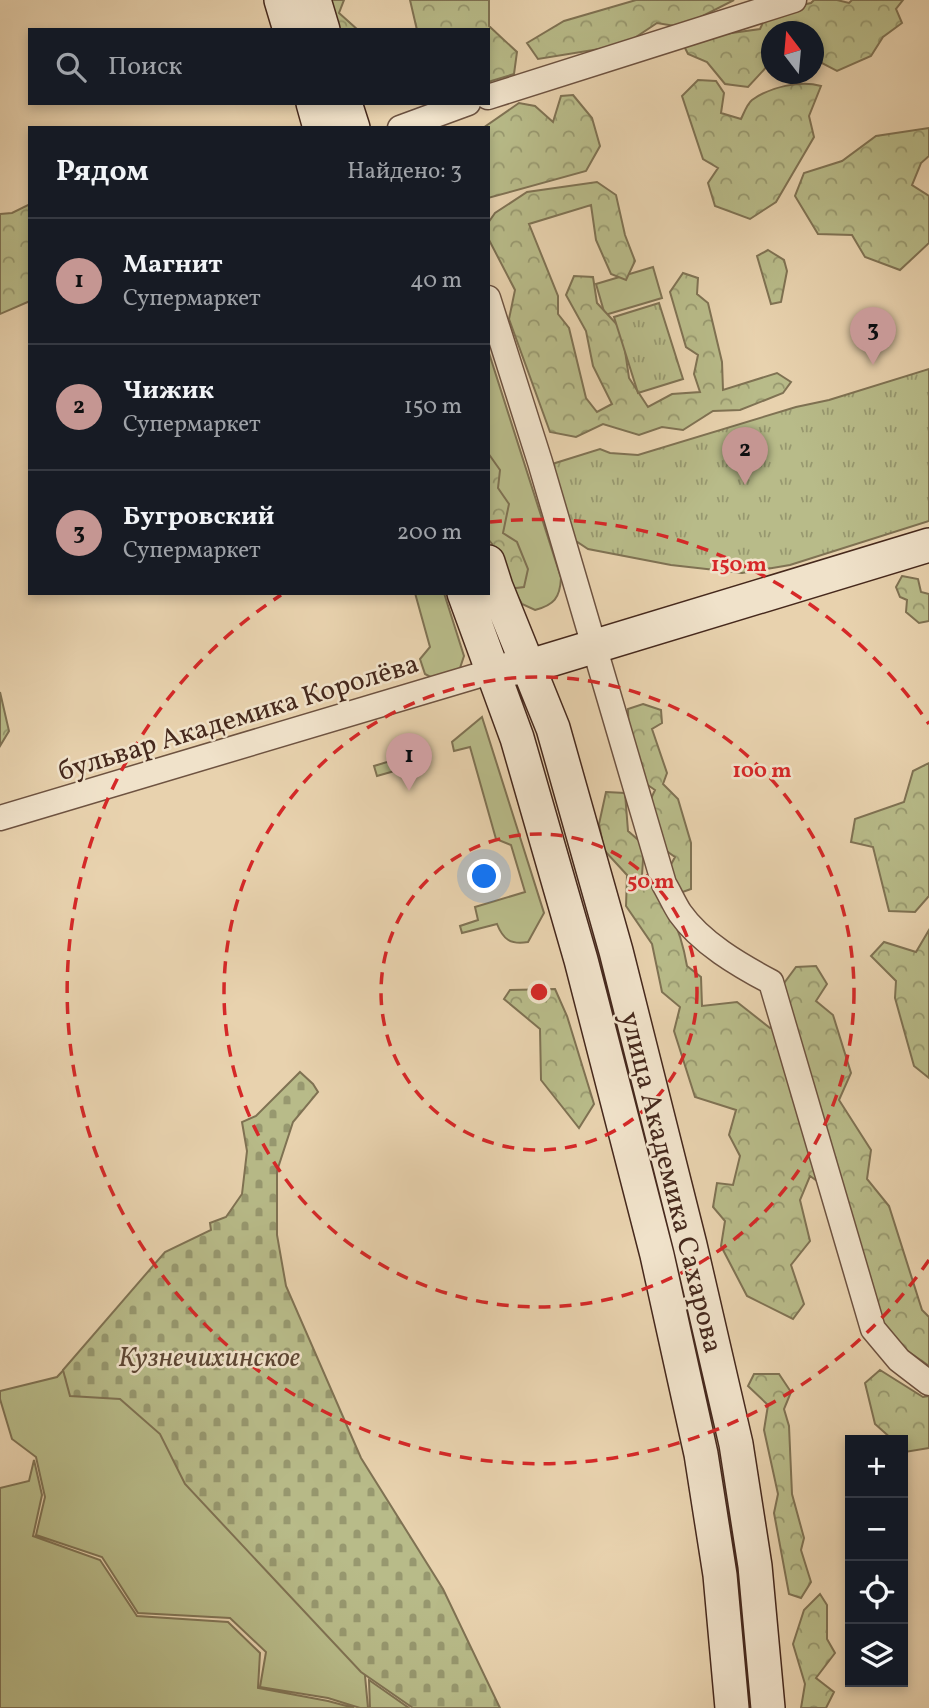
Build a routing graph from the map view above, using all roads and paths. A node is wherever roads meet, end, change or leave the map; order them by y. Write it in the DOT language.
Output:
graph roads {
  1 [pos="281,0"];
  2 [pos="314,0"];
  3 [pos="794,0"];
  4 [pos="289,28"];
  5 [pos="322,28"];
  6 [pos="490,96"];
  7 [pos="314,105"];
  8 [pos="346,105"];
  9 [pos="463,105"];
  10 [pos="319,126"];
  11 [pos="352,126"];
  12 [pos="410,126"];
  13 [pos="490,305"];
  14 [pos="929,545"];
  15 [pos="490,568"];
  16 [pos="465,595"];
  17 [pos="595,646"];
  18 [pos="530,666"];
  19 [pos="493,671"];
  20 [pos="0,817"];
  21 [pos="929,1383"];
  22 [pos="732,1708"];
  23 [pos="768,1708"];
  1 -- 4 [label="main road"];
  2 -- 5 [label="main road"];
  3 -- 6 [label="street"];
  7 -- 10 [label="main road"];
  8 -- 11 [label="main road"];
  9 -- 12 [label="street"];
  13 -- 17 [label="street"];
  14 -- 17 [label="main road"];
  15 -- 18 [label="main road, улица Академика Сахарова"];
  16 -- 19 [label="main road, улица Академика Сахарова"];
  17 -- 18 [label="main road"];
  17 -- 21 [label="street"];
  18 -- 19 [label="main road"];
  18 -- 23 [label="main road, улица Академика Сахарова"];
  19 -- 20 [label="street, бульвар Академика Королёва"];
  19 -- 22 [label="main road, улица Академика Сахарова"];
}
